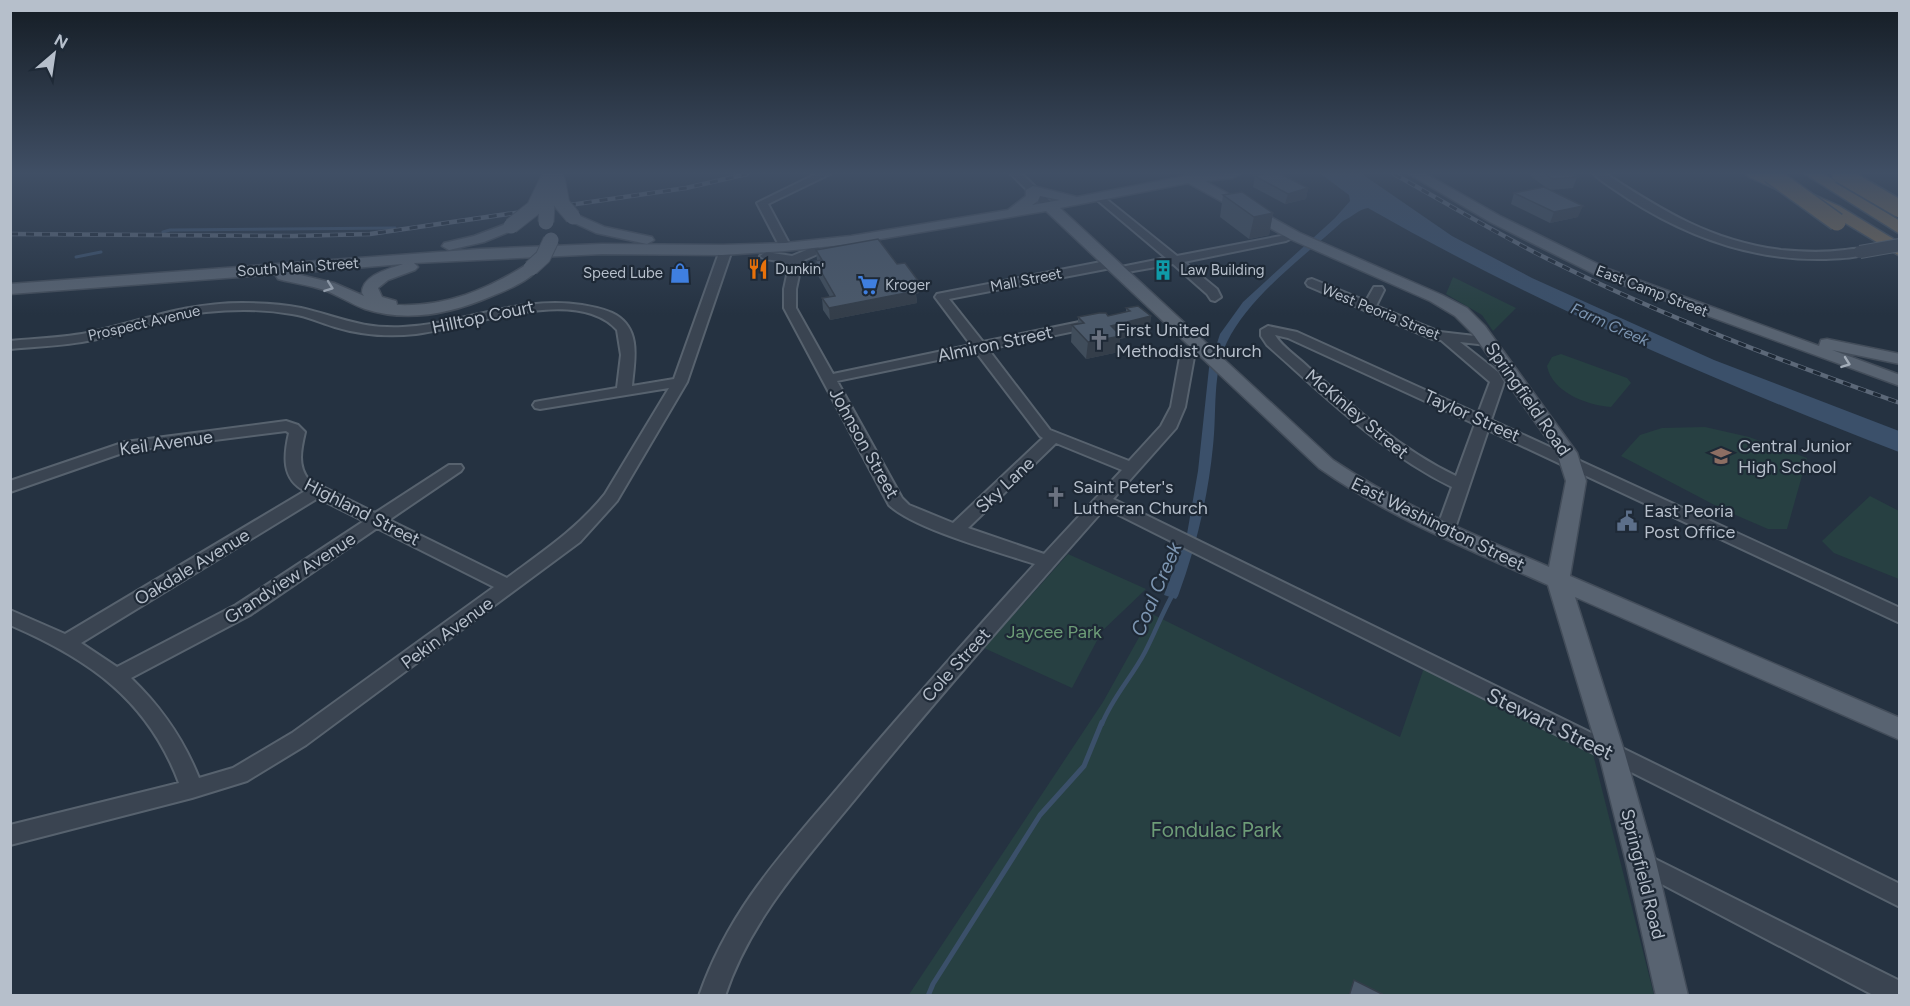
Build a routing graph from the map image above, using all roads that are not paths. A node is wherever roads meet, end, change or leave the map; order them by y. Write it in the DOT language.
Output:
graph roads {
  1 [pos="517,221"];
  2 [pos="549,221"];
  3 [pos="580,221"];
  4 [pos="771,221"];
  5 [pos="966,221"];
  6 [pos="1058,221"];
  7 [pos="1065,221"];
  8 [pos="1125,221"];
  9 [pos="1271,221"];
  10 [pos="1499,221"];
  11 [pos="1522,221"];
  12 [pos="1675,221"];
  13 [pos="1835,221"];
  14 [pos="1849,221"];
  15 [pos="1866,221"];
  16 [pos="1068,224"];
  17 [pos="1286,238"];
  18 [pos="851,240"];
  19 [pos="1899,243"];
  20 [pos="785,247"];
  21 [pos="816,250"];
  22 [pos="719,251"];
  23 [pos="456,256"];
  24 [pos="766,256"];
  25 [pos="1898,259"];
  26 [pos="1175,260"];
  27 [pos="1115,267"];
  28 [pos="290,268"];
  29 [pos="527,268"];
  30 [pos="794,268"];
  31 [pos="251,271"];
  32 [pos="1312,283"];
  33 [pos="10,289"];
  34 [pos="1378,290"];
  35 [pos="1215,297"];
  36 [pos="1369,307"];
  37 [pos="1162,309"];
  38 [pos="1140,314"];
  39 [pos="1106,321"];
  40 [pos="418,330"];
  41 [pos="1270,330"];
  42 [pos="1447,339"];
  43 [pos="1487,340"];
  44 [pos="10,345"];
  45 [pos="979,347"];
  46 [pos="1213,356"];
  47 [pos="1899,359"];
  48 [pos="828,379"];
  49 [pos="1899,381"];
  50 [pos="680,382"];
  51 [pos="624,391"];
  52 [pos="540,405"];
  53 [pos="1483,421"];
  54 [pos="290,427"];
  55 [pos="1052,438"];
  56 [pos="1571,462"];
  57 [pos="455,468"];
  58 [pos="1132,468"];
  59 [pos="1461,485"];
  60 [pos="10,487"];
  61 [pos="316,492"];
  62 [pos="1104,501"];
  63 [pos="377,520"];
  64 [pos="956,530"];
  65 [pos="1445,531"];
  66 [pos="1048,562"];
  67 [pos="1558,580"];
  68 [pos="509,587"];
  69 [pos="1899,616"];
  70 [pos="10,617"];
  71 [pos="67,642"];
  72 [pos="117,676"];
  73 [pos="1899,729"];
  74 [pos="1612,754"];
  75 [pos="192,789"];
  76 [pos="10,836"];
  77 [pos="1641,862"];
  78 [pos="1899,896"];
  79 [pos="1899,994"];
  80 [pos="712,996"];
  81 [pos="1672,996"];
  1 -- 28 [label="main road, bridge"];
  2 -- 29 [label="main road, bridge"];
  3 -- 22 [label="main road, bridge"];
  4 -- 20 [label="street"];
  5 -- 18 [label="main road, South Main Street"];
  6 -- 16 [label="main road"];
  7 -- 16 [label="main road, East Washington Street"];
  8 -- 26 [label="street"];
  9 -- 43 [label="main road, Springfield Road"];
  10 -- 49 [label="main road, East Camp Street, one-way"];
  11 -- 47 [label="main road, East Camp Street"];
  12 -- 19 [label="street, bridge"];
  13 -- 25 [label="highway, bridge"];
  14 -- 25 [label="highway"];
  15 -- 19 [label="highway"];
  16 -- 27 [label="main road, East Washington Street"];
  17 -- 26 [label="street, Mall Street"];
  18 -- 20 [label="main road, South Main Street"];
  18 -- 21 [label="main road, South Main Street"];
  20 -- 22 [label="main road, South Main Street"];
  21 -- 24 [label="main road, South Main Street"];
  21 -- 30 [label="street"];
  22 -- 23 [label="main road, South Main Street"];
  22 -- 24 [label="main road, South Main Street"];
  22 -- 50 [label="street, Pekin Avenue"];
  23 -- 28 [label="main road, South Main Street"];
  23 -- 29 [label="main road"];
  24 -- 30 [label="street"];
  26 -- 27 [label="street, Mall Street"];
  26 -- 35 [label="street"];
  27 -- 37 [label="main road, East Washington Street"];
  27 -- 45 [label="street, Mall Street"];
  28 -- 31 [label="main road, South Main Street"];
  31 -- 29 [label="main road, one-way"];
  30 -- 48 [label="street, Johnson Street"];
  31 -- 33 [label="main road, South Main Street"];
  32 -- 36 [label="street, West Peoria Street"];
  34 -- 36 [label="street"];
  36 -- 42 [label="street, West Peoria Street"];
  37 -- 38 [label="street"];
  37 -- 46 [label="main road, East Washington Street"];
  39 -- 45 [label="street, Almiron Street"];
  40 -- 44 [label="street, Prospect Avenue"];
  40 -- 51 [label="street, Hilltop Court"];
  41 -- 53 [label="street, Taylor Street"];
  41 -- 59 [label="street, McKinley Street"];
  42 -- 43 [label="street, West Peoria Street"];
  42 -- 53 [label="street"];
  43 -- 56 [label="main road, Springfield Road"];
  45 -- 48 [label="street, Almiron Street"];
  45 -- 55 [label="street"];
  46 -- 58 [label="street, Cole Street"];
  46 -- 65 [label="main road, East Washington Street"];
  48 -- 64 [label="street, Johnson Street"];
  50 -- 51 [label="street"];
  50 -- 68 [label="street, Pekin Avenue"];
  51 -- 52 [label="street"];
  53 -- 56 [label="street, Taylor Street"];
  53 -- 59 [label="street"];
  54 -- 60 [label="street, Keil Avenue"];
  54 -- 61 [label="street, Highland Street"];
  55 -- 58 [label="street"];
  55 -- 64 [label="street, Sky Lane"];
  56 -- 67 [label="main road, Springfield Road"];
  56 -- 69 [label="street, Taylor Street"];
  57 -- 63 [label="street, Grandview Avenue"];
  58 -- 62 [label="street, Cole Street"];
  59 -- 65 [label="street"];
  61 -- 63 [label="street, Highland Street"];
  61 -- 71 [label="street, Oakdale Avenue"];
  62 -- 66 [label="street, Cole Street"];
  62 -- 74 [label="street, Stewart Street"];
  63 -- 68 [label="street, Highland Street"];
  63 -- 72 [label="street, Grandview Avenue"];
  64 -- 66 [label="street, Johnson Street"];
  65 -- 67 [label="main road, East Washington Street"];
  66 -- 80 [label="street, Cole Street"];
  67 -- 73 [label="main road, East Washington Street"];
  67 -- 74 [label="main road, Springfield Road"];
  68 -- 75 [label="street, Pekin Avenue"];
  70 -- 71 [label="street"];
  71 -- 72 [label="street"];
  72 -- 75 [label="street"];
  74 -- 77 [label="main road, Springfield Road"];
  74 -- 78 [label="street, Stewart Street"];
  75 -- 76 [label="street, Pekin Avenue"];
  77 -- 79 [label="street"];
  77 -- 81 [label="main road, Springfield Road"];
}
